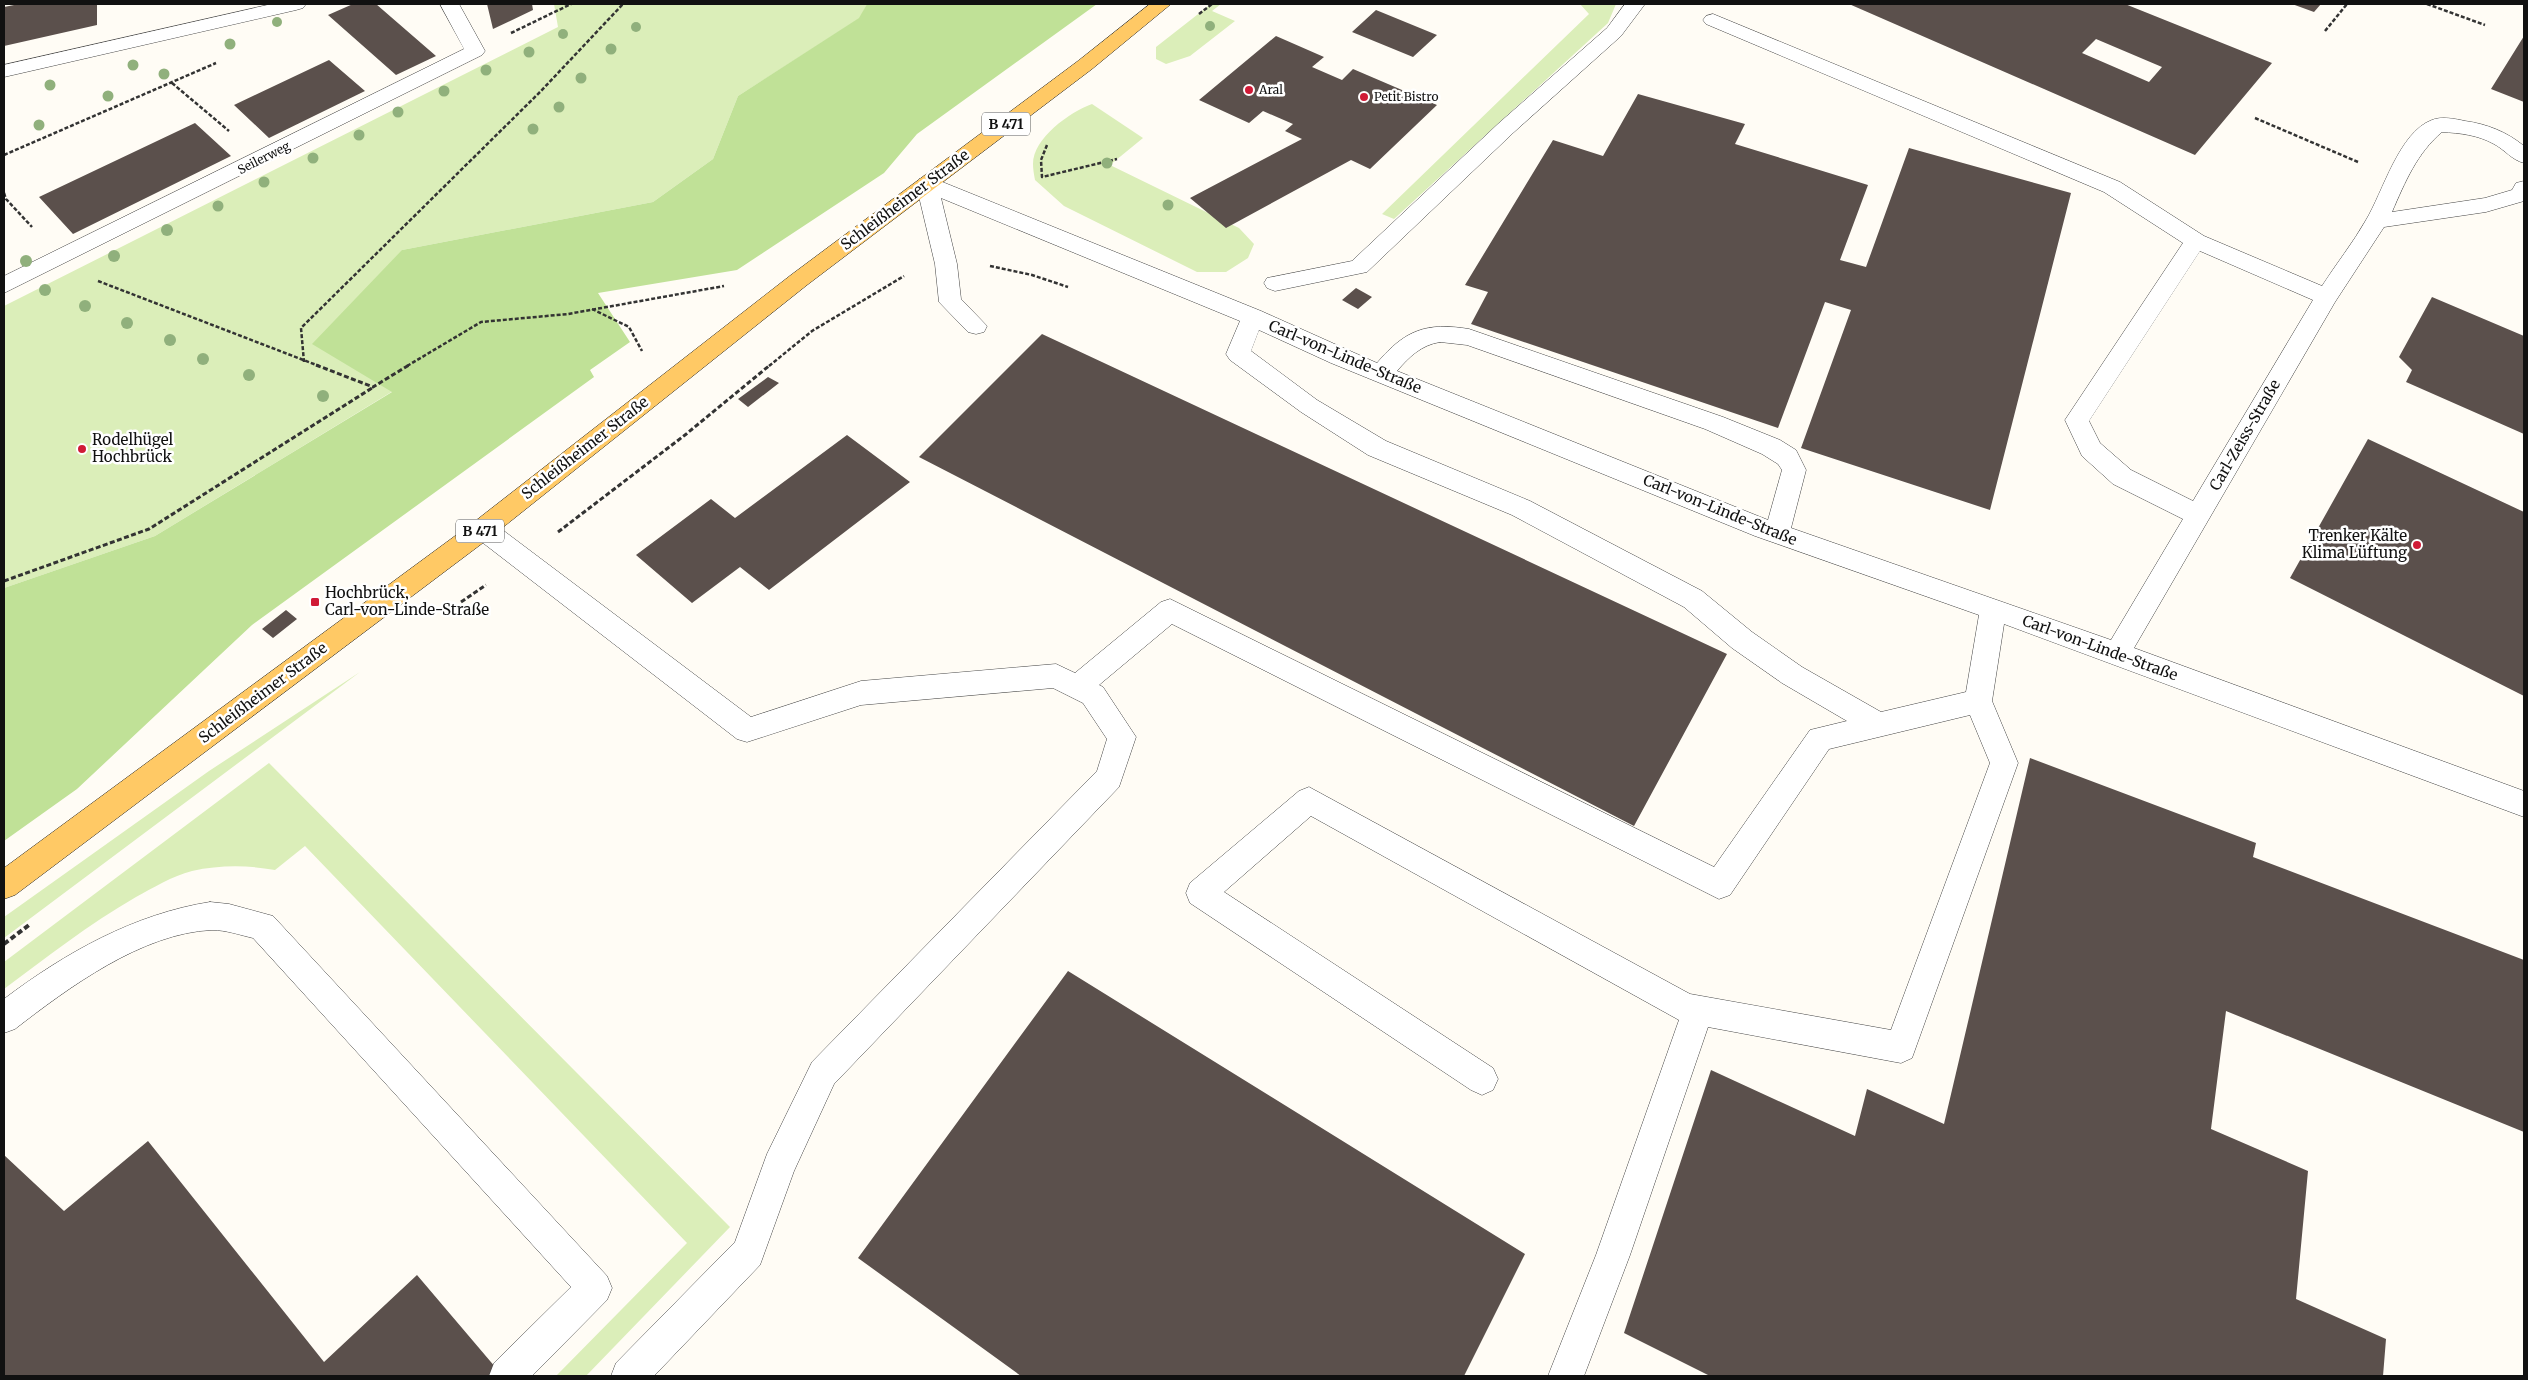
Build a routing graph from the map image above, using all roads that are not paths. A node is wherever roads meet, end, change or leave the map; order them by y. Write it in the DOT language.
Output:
graph roads {
  1 [pos="296,4"];
  2 [pos="450,4"];
  3 [pos="1161,4"];
  4 [pos="1635,4"];
  5 [pos="1713,20"];
  6 [pos="4,71"];
  7 [pos="2524,156"];
  8 [pos="927,184"];
  9 [pos="2524,188"];
  10 [pos="2377,221"];
  11 [pos="2196,241"];
  12 [pos="1276,283"];
  13 [pos="4,285"];
  14 [pos="2326,297"];
  15 [pos="1253,317"];
  16 [pos="976,326"];
  17 [pos="1381,374"];
  18 [pos="2198,515"];
  19 [pos="483,528"];
  20 [pos="1777,534"];
  21 [pos="1993,609"];
  22 [pos="2117,653"];
  23 [pos="1077,687"];
  24 [pos="1978,700"];
  25 [pos="1877,724"];
  26 [pos="2524,804"];
  27 [pos="4,885"];
  28 [pos="1698,1011"];
  29 [pos="4,1018"];
  30 [pos="1482,1079"];
  31 [pos="507,1376"];
  32 [pos="629,1376"];
  33 [pos="1566,1376"];
  1 -- 6 [label="street"];
  2 -- 13 [label="street, Seilerweg"];
  3 -- 8 [label="main road, Schleißheimer Straße / B 471"];
  4 -- 12 [label="street"];
  5 -- 11 [label="street"];
  7 -- 10 [label="street, Carl-Zeiss-Straße"];
  8 -- 15 [label="street, Carl-von-Linde-Straße"];
  8 -- 16 [label="street"];
  8 -- 19 [label="main road, Schleißheimer Straße / B 471"];
  9 -- 10 [label="street"];
  10 -- 14 [label="street, Carl-Zeiss-Straße"];
  11 -- 14 [label="street"];
  11 -- 18 [label="street"];
  14 -- 18 [label="street, Carl-Zeiss-Straße"];
  15 -- 17 [label="street, Carl-von-Linde-Straße"];
  15 -- 25 [label="street"];
  17 -- 20 [label="street, Carl-von-Linde-Straße"];
  17 -- 20 [label="street"];
  18 -- 22 [label="street, Carl-Zeiss-Straße"];
  19 -- 23 [label="street"];
  19 -- 27 [label="main road, Schleißheimer Straße / B 471"];
  20 -- 21 [label="street, Carl-von-Linde-Straße"];
  21 -- 22 [label="street, Carl-von-Linde-Straße"];
  21 -- 24 [label="street"];
  22 -- 26 [label="street, Carl-von-Linde-Straße"];
  23 -- 25 [label="street"];
  23 -- 32 [label="street"];
  24 -- 25 [label="street"];
  24 -- 28 [label="street"];
  28 -- 30 [label="street"];
  28 -- 33 [label="street"];
  29 -- 31 [label="street"];
}
